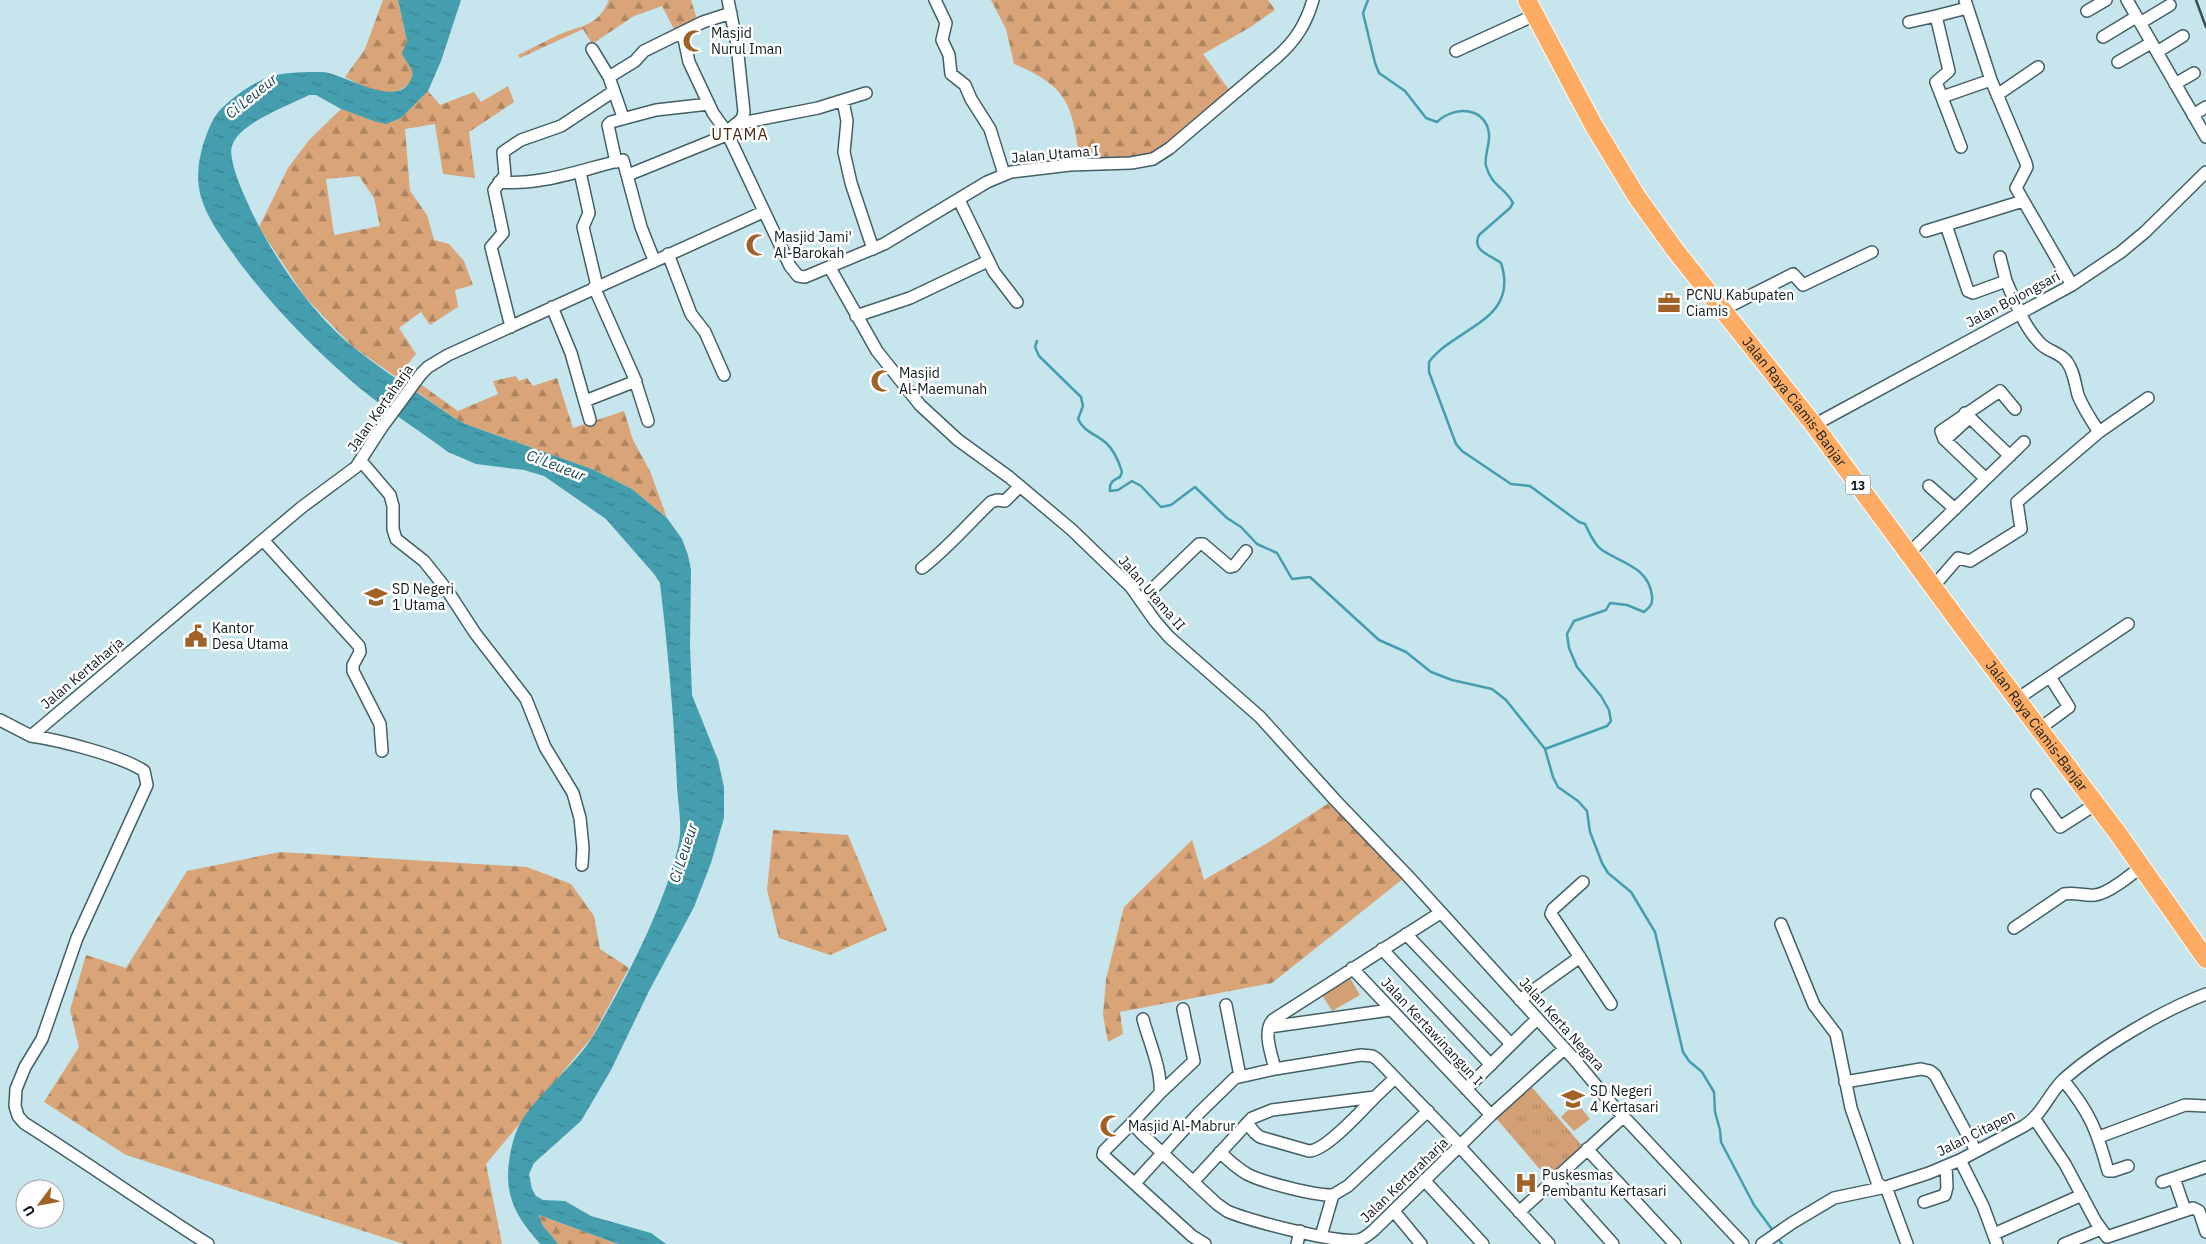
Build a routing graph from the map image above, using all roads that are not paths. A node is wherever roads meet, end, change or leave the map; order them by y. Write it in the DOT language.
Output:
graph roads {
  1 [pos="728,0"];
  2 [pos="935,0"];
  3 [pos="1314,0"];
  4 [pos="2106,0"];
  5 [pos="2127,0"];
  6 [pos="1966,4"];
  7 [pos="2170,5"];
  8 [pos="1531,8"];
  9 [pos="2087,11"];
  10 [pos="731,13"];
  11 [pos="1936,16"];
  12 [pos="2138,20"];
  13 [pos="1909,22"];
  14 [pos="683,34"];
  15 [pos="2103,36"];
  16 [pos="2184,36"];
  17 [pos="2154,48"];
  18 [pos="592,49"];
  19 [pos="1456,51"];
  20 [pos="2118,62"];
  21 [pos="2038,67"];
  22 [pos="2194,73"];
  23 [pos="609,77"];
  24 [pos="1991,80"];
  25 [pos="2175,84"];
  26 [pos="614,91"];
  27 [pos="866,93"];
  28 [pos="1997,95"];
  29 [pos="1942,98"];
  30 [pos="843,100"];
  31 [pos="709,104"];
  32 [pos="2206,107"];
  33 [pos="2193,115"];
  34 [pos="623,117"];
  35 [pos="731,130"];
  36 [pos="2206,137"];
  37 [pos="1961,147"];
  38 [pos="616,162"];
  39 [pos="580,172"];
  40 [pos="2206,172"];
  41 [pos="1004,174"];
  42 [pos="628,175"];
  43 [pos="499,182"];
  44 [pos="959,200"];
  45 [pos="2023,201"];
  46 [pos="763,212"];
  47 [pos="1946,225"];
  48 [pos="1926,231"];
  49 [pos="873,249"];
  50 [pos="1872,252"];
  51 [pos="668,254"];
  52 [pos="2000,257"];
  53 [pos="654,260"];
  54 [pos="988,261"];
  55 [pos="830,268"];
  56 [pos="2006,281"];
  57 [pos="2072,285"];
  58 [pos="596,287"];
  59 [pos="1017,302"];
  60 [pos="552,307"];
  61 [pos="1722,310"];
  62 [pos="2020,313"];
  63 [pos="856,316"];
  64 [pos="511,327"];
  65 [pos="724,376"];
  66 [pos="636,380"];
  67 [pos="2148,398"];
  68 [pos="585,401"];
  69 [pos="2015,409"];
  70 [pos="1967,415"];
  71 [pos="590,420"];
  72 [pos="648,421"];
  73 [pos="1814,425"];
  74 [pos="2099,432"];
  75 [pos="2024,442"];
  76 [pos="2010,456"];
  77 [pos="361,461"];
  78 [pos="1986,478"];
  79 [pos="1929,486"];
  80 [pos="1018,487"];
  81 [pos="1955,509"];
  82 [pos="262,540"];
  83 [pos="1246,551"];
  84 [pos="1909,553"];
  85 [pos="922,568"];
  86 [pos="1933,587"];
  87 [pos="1141,600"];
  88 [pos="2128,624"];
  89 [pos="2050,677"];
  90 [pos="2017,699"];
  91 [pos="0,720"];
  92 [pos="2039,729"];
  93 [pos="31,736"];
  94 [pos="382,751"];
  95 [pos="2036,795"];
  96 [pos="2096,804"];
  97 [pos="582,865"];
  98 [pos="2142,866"];
  99 [pos="1583,882"];
  100 [pos="1440,913"];
  101 [pos="1781,924"];
  102 [pos="2014,928"];
  103 [pos="1406,934"];
  104 [pos="1382,949"];
  105 [pos="1580,957"];
  106 [pos="2206,959"];
  107 [pos="1352,968"];
  108 [pos="2206,994"];
  109 [pos="1520,1000"];
  110 [pos="1611,1004"];
  111 [pos="1226,1005"];
  112 [pos="1182,1010"];
  113 [pos="1390,1010"];
  114 [pos="1142,1019"];
  115 [pos="1537,1019"];
  116 [pos="1269,1027"];
  117 [pos="1512,1044"];
  118 [pos="1564,1049"];
  119 [pos="1491,1065"];
  120 [pos="1275,1069"];
  121 [pos="1240,1076"];
  122 [pos="1395,1078"];
  123 [pos="2063,1080"];
  124 [pos="1845,1082"];
  125 [pos="1466,1089"];
  126 [pos="1160,1093"];
  127 [pos="1374,1097"];
  128 [pos="2206,1106"];
  129 [pos="1428,1111"];
  130 [pos="1490,1115"];
  131 [pos="1623,1117"];
  132 [pos="2034,1118"];
  133 [pos="1132,1123"];
  134 [pos="1247,1123"];
  135 [pos="2099,1136"];
  136 [pos="1460,1146"];
  137 [pos="1588,1149"];
  138 [pos="1976,1151"];
  139 [pos="1220,1152"];
  140 [pos="1162,1153"];
  141 [pos="1960,1160"];
  142 [pos="1946,1166"];
  143 [pos="2128,1166"];
  144 [pos="2206,1167"];
  145 [pos="2174,1178"];
  146 [pos="1555,1179"];
  147 [pos="1424,1180"];
  148 [pos="1193,1182"];
  149 [pos="2162,1182"];
  150 [pos="1136,1183"];
  151 [pos="1884,1188"];
  152 [pos="1333,1195"];
  153 [pos="2082,1195"];
  154 [pos="1924,1202"];
  155 [pos="2184,1210"];
  156 [pos="1392,1212"];
  157 [pos="1519,1212"];
  158 [pos="2205,1225"];
  159 [pos="1300,1231"];
  160 [pos="1321,1236"];
  161 [pos="2108,1237"];
  162 [pos="1771,1238"];
  163 [pos="1995,1239"];
  164 [pos="208,1244"];
  165 [pos="1205,1244"];
  166 [pos="1297,1244"];
  167 [pos="1421,1244"];
  168 [pos="1482,1244"];
  169 [pos="1549,1244"];
  170 [pos="1613,1244"];
  171 [pos="1675,1244"];
  172 [pos="1743,1244"];
  173 [pos="1907,1244"];
  174 [pos="2064,1244"];
  1 -- 10 [label="street"];
  2 -- 41 [label="street"];
  3 -- 41 [label="street, Jalan Utama I"];
  4 -- 9 [label="street"];
  5 -- 12 [label="street"];
  6 -- 11 [label="street"];
  6 -- 24 [label="street"];
  7 -- 12 [label="street"];
  8 -- 19 [label="street"];
  8 -- 61 [label="highway, Jalan Raya Ciamis-Banjar / 13"];
  10 -- 14 [label="street"];
  10 -- 35 [label="street"];
  11 -- 13 [label="street"];
  11 -- 29 [label="street"];
  12 -- 15 [label="street"];
  12 -- 17 [label="street"];
  14 -- 23 [label="street"];
  14 -- 31 [label="street, Jalan Utama I"];
  16 -- 17 [label="street"];
  17 -- 20 [label="street"];
  17 -- 25 [label="street"];
  18 -- 23 [label="street"];
  21 -- 28 [label="street"];
  22 -- 25 [label="street"];
  23 -- 26 [label="street"];
  24 -- 28 [label="street"];
  24 -- 29 [label="street"];
  25 -- 33 [label="street"];
  26 -- 34 [label="street"];
  26 -- 43 [label="street"];
  27 -- 30 [label="street"];
  28 -- 45 [label="street"];
  29 -- 37 [label="street"];
  30 -- 35 [label="street"];
  30 -- 49 [label="street"];
  31 -- 34 [label="street"];
  31 -- 35 [label="street, Jalan Utama I"];
  32 -- 33 [label="street"];
  33 -- 36 [label="street"];
  34 -- 38 [label="street"];
  35 -- 42 [label="street"];
  35 -- 46 [label="street, Jalan Utama I"];
  38 -- 39 [label="street"];
  38 -- 42 [label="street"];
  39 -- 43 [label="street"];
  39 -- 58 [label="street"];
  40 -- 57 [label="street, Jalan Bojongsari"];
  41 -- 44 [label="street, Jalan Utama I"];
  42 -- 53 [label="street"];
  43 -- 64 [label="street"];
  44 -- 49 [label="street, Jalan Utama I"];
  44 -- 54 [label="street"];
  45 -- 47 [label="street"];
  45 -- 57 [label="street"];
  46 -- 51 [label="street, Jalan Kertaharja"];
  46 -- 55 [label="street, Jalan Utama I"];
  47 -- 48 [label="street"];
  47 -- 56 [label="street"];
  49 -- 55 [label="street, Jalan Utama I"];
  50 -- 61 [label="street"];
  51 -- 53 [label="street, Jalan Kertaharja"];
  51 -- 65 [label="street"];
  52 -- 56 [label="street"];
  53 -- 58 [label="street, Jalan Kertaharja"];
  54 -- 59 [label="street"];
  54 -- 63 [label="street"];
  55 -- 63 [label="street, Jalan Utama II"];
  56 -- 62 [label="street"];
  57 -- 62 [label="street, Jalan Bojongsari"];
  58 -- 60 [label="street, Jalan Kertaharja"];
  58 -- 66 [label="street"];
  60 -- 64 [label="street, Jalan Kertaharja"];
  60 -- 68 [label="street"];
  61 -- 73 [label="highway, Jalan Raya Ciamis-Banjar / 13"];
  62 -- 73 [label="street, Jalan Bojongsari"];
  62 -- 74 [label="street"];
  63 -- 80 [label="street, Jalan Utama II"];
  64 -- 77 [label="street, Jalan Kertaharja"];
  66 -- 68 [label="street"];
  66 -- 72 [label="street"];
  67 -- 74 [label="street"];
  68 -- 71 [label="street"];
  69 -- 70 [label="street"];
  70 -- 76 [label="street"];
  70 -- 78 [label="street"];
  73 -- 84 [label="highway, Jalan Raya Ciamis-Banjar / 13"];
  74 -- 86 [label="street"];
  75 -- 76 [label="street"];
  76 -- 78 [label="street"];
  77 -- 82 [label="street, Jalan Kertaharja"];
  77 -- 97 [label="street"];
  78 -- 81 [label="street"];
  79 -- 81 [label="street"];
  80 -- 85 [label="street"];
  80 -- 87 [label="street, Jalan Utama II"];
  81 -- 84 [label="street"];
  82 -- 93 [label="street, Jalan Kertaharja"];
  82 -- 94 [label="street"];
  83 -- 87 [label="street"];
  84 -- 86 [label="highway, Jalan Raya Ciamis-Banjar / 13"];
  86 -- 90 [label="highway, Jalan Raya Ciamis-Banjar / 13"];
  87 -- 100 [label="street, Jalan Utama II"];
  88 -- 89 [label="street"];
  89 -- 90 [label="street"];
  89 -- 92 [label="street"];
  90 -- 92 [label="highway, Jalan Raya Ciamis-Banjar / 13"];
  91 -- 93 [label="street"];
  92 -- 96 [label="highway, Jalan Raya Ciamis-Banjar / 13"];
  93 -- 164 [label="street"];
  95 -- 96 [label="street"];
  96 -- 98 [label="highway, Jalan Raya Ciamis-Banjar / 13"];
  98 -- 102 [label="street"];
  98 -- 106 [label="highway, Jalan Raya Ciamis-Banjar / 13"];
  99 -- 105 [label="street"];
  100 -- 103 [label="street"];
  100 -- 109 [label="street, Jalan Kerta Negara"];
  101 -- 124 [label="street"];
  103 -- 104 [label="street"];
  103 -- 117 [label="street"];
  104 -- 107 [label="street"];
  104 -- 119 [label="street"];
  105 -- 109 [label="street"];
  105 -- 110 [label="street"];
  107 -- 113 [label="street, Jalan Kertawinangun I"];
  107 -- 116 [label="street"];
  108 -- 123 [label="street, Jalan Citapen"];
  109 -- 115 [label="street, Jalan Kerta Negara"];
  111 -- 121 [label="street"];
  112 -- 126 [label="street"];
  113 -- 116 [label="street"];
  113 -- 125 [label="street, Jalan Kertawinangun I"];
  114 -- 126 [label="street"];
  115 -- 117 [label="street"];
  115 -- 118 [label="street, Jalan Kerta Negara"];
  116 -- 120 [label="street"];
  117 -- 119 [label="street"];
  118 -- 130 [label="street, Jalan Kertaraharja"];
  118 -- 131 [label="street, Jalan Kerta Negara"];
  119 -- 125 [label="street"];
  120 -- 121 [label="street"];
  120 -- 122 [label="street"];
  121 -- 140 [label="street"];
  122 -- 127 [label="street"];
  122 -- 129 [label="street"];
  123 -- 132 [label="street, Jalan Citapen"];
  123 -- 135 [label="street"];
  124 -- 138 [label="street"];
  124 -- 151 [label="street"];
  125 -- 130 [label="street, Jalan Kertawinangun I"];
  126 -- 133 [label="street"];
  127 -- 134 [label="street"];
  127 -- 134 [label="street"];
  128 -- 135 [label="street"];
  129 -- 136 [label="street"];
  129 -- 152 [label="street"];
  130 -- 136 [label="street, Jalan Kertaraharja"];
  131 -- 137 [label="street"];
  131 -- 172 [label="street, Jalan Kerta Negara"];
  132 -- 138 [label="street, Jalan Citapen"];
  132 -- 153 [label="street"];
  133 -- 140 [label="street, Jalan Kertaraharja"];
  133 -- 150 [label="street"];
  134 -- 139 [label="street"];
  135 -- 143 [label="street"];
  136 -- 147 [label="street, Jalan Kertaraharja"];
  136 -- 157 [label="street"];
  137 -- 146 [label="street"];
  137 -- 171 [label="street"];
  138 -- 141 [label="street, Jalan Citapen"];
  139 -- 148 [label="street"];
  139 -- 152 [label="street"];
  140 -- 148 [label="street, Jalan Kertaraharja"];
  140 -- 150 [label="street"];
  141 -- 142 [label="street, Jalan Citapen"];
  141 -- 163 [label="street"];
  142 -- 151 [label="street, Jalan Citapen"];
  142 -- 154 [label="street"];
  144 -- 145 [label="street"];
  145 -- 149 [label="street"];
  145 -- 155 [label="street"];
  146 -- 157 [label="street"];
  146 -- 170 [label="street"];
  147 -- 156 [label="street, Jalan Kertaraharja"];
  147 -- 168 [label="street"];
  148 -- 159 [label="street, Jalan Kertaraharja"];
  150 -- 165 [label="street"];
  151 -- 162 [label="street, Jalan Citapen"];
  151 -- 173 [label="street"];
  152 -- 160 [label="street"];
  153 -- 161 [label="street"];
  153 -- 163 [label="street"];
  155 -- 158 [label="street"];
  155 -- 161 [label="street"];
  156 -- 160 [label="street, Jalan Kertaraharja"];
  156 -- 167 [label="street"];
  157 -- 169 [label="street"];
  159 -- 160 [label="street, Jalan Kertaraharja"];
  159 -- 166 [label="street"];
  161 -- 174 [label="street"];
}
